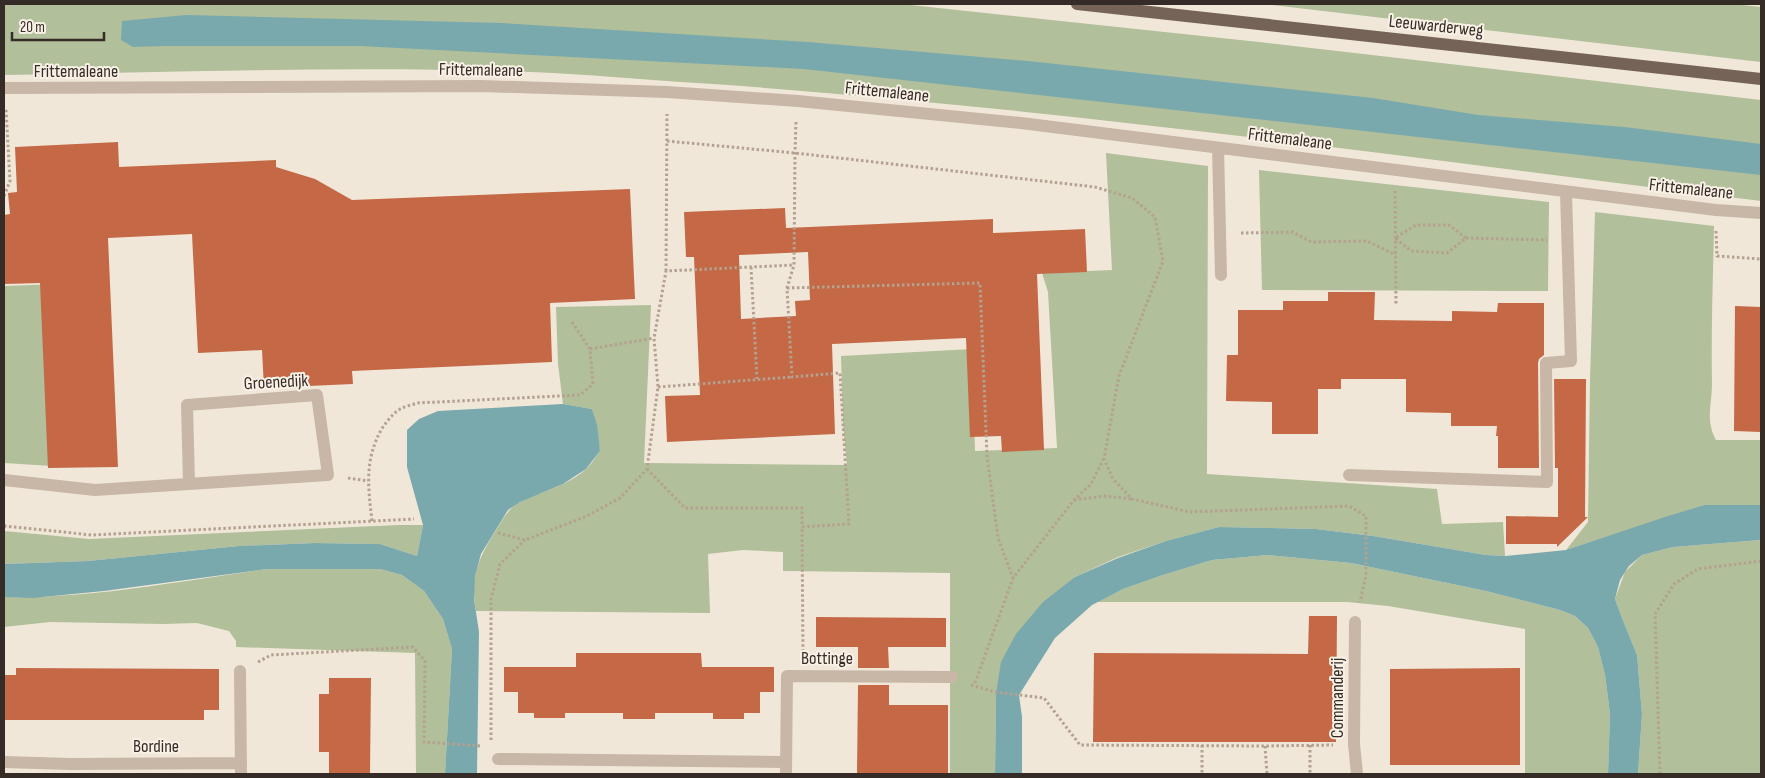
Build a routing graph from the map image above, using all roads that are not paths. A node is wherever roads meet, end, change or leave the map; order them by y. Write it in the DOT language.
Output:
graph roads {
  1 [pos="1077,4"];
  2 [pos="1761,79"];
  3 [pos="4,88"];
  4 [pos="1218,148"];
  5 [pos="1566,192"];
  6 [pos="1761,213"];
  7 [pos="1221,275"];
  8 [pos="1349,475"];
  9 [pos="4,480"];
  10 [pos="189,484"];
  11 [pos="1355,622"];
  12 [pos="240,671"];
  13 [pos="952,677"];
  14 [pos="498,759"];
  15 [pos="4,762"];
  16 [pos="617,768"];
  17 [pos="786,768"];
  18 [pos="71,769"];
  19 [pos="241,769"];
  20 [pos="1357,774"];
  1 -- 2 [label="main road, Leeuwarderweg"];
  3 -- 4 [label="street, Frittemaleane"];
  4 -- 5 [label="street, Frittemaleane"];
  4 -- 7 [label="street"];
  5 -- 6 [label="street, Frittemaleane"];
  5 -- 8 [label="street"];
  9 -- 10 [label="street, Groenedijk"];
  10 -- 10 [label="street, Groenedijk"];
  11 -- 20 [label="street, Commanderij"];
  12 -- 19 [label="street, Bordine"];
  13 -- 17 [label="street, Bottinge"];
  14 -- 16 [label="street, Bottinge"];
  15 -- 18 [label="street, Bordine"];
  16 -- 17 [label="street, Bottinge"];
  18 -- 19 [label="street, Bordine"];
}
